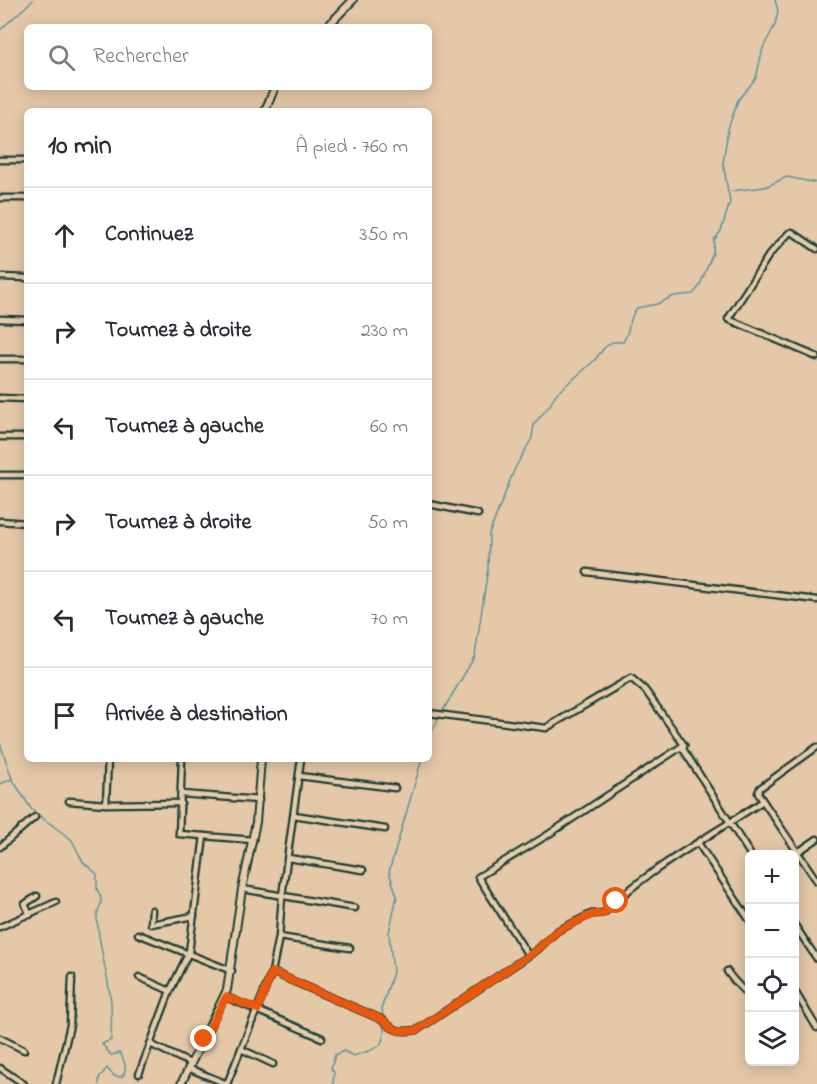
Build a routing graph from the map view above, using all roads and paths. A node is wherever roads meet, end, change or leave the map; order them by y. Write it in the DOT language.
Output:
graph roads {
  1 [pos="353,0"];
  2 [pos="330,24"];
  3 [pos="274,90"];
  4 [pos="266,108"];
  5 [pos="0,160"];
  6 [pos="24,160"];
  7 [pos="0,198"];
  8 [pos="24,198"];
  9 [pos="817,249"];
  10 [pos="0,277"];
  11 [pos="24,278"];
  12 [pos="0,320"];
  13 [pos="24,320"];
  14 [pos="817,357"];
  15 [pos="0,359"];
  16 [pos="24,359"];
  17 [pos="0,398"];
  18 [pos="24,399"];
  19 [pos="0,437"];
  20 [pos="24,437"];
  21 [pos="24,475"];
  22 [pos="0,476"];
  23 [pos="432,505"];
  24 [pos="478,514"];
  25 [pos="0,521"];
  26 [pos="24,523"];
  27 [pos="587,572"];
  28 [pos="817,600"];
  29 [pos="432,713"];
  30 [pos="684,745"];
  31 [pos="817,747"];
  32 [pos="108,762"];
  33 [pos="182,762"];
  34 [pos="261,762"];
  35 [pos="301,762"];
  36 [pos="299,776"];
  37 [pos="395,788"];
  38 [pos="182,794"];
  39 [pos="259,800"];
  40 [pos="69,801"];
  41 [pos="763,801"];
  42 [pos="181,803"];
  43 [pos="105,804"];
  44 [pos="294,815"];
  45 [pos="35,817"];
  46 [pos="730,823"];
  47 [pos="385,829"];
  48 [pos="204,836"];
  49 [pos="817,839"];
  50 [pos="254,840"];
  51 [pos="698,843"];
  52 [pos="0,847"];
  53 [pos="747,850"];
  54 [pos="797,850"];
  55 [pos="799,851"];
  56 [pos="799,854"];
  57 [pos="288,858"];
  58 [pos="363,870"];
  59 [pos="817,882"];
  60 [pos="242,889"];
  61 [pos="37,896"];
  62 [pos="282,896"];
  63 [pos="56,902"];
  64 [pos="355,908"];
  65 [pos="152,910"];
  66 [pos="745,914"];
  67 [pos="30,915"];
  68 [pos="194,916"];
  69 [pos="0,927"];
  70 [pos="799,930"];
  71 [pos="138,934"];
  72 [pos="279,937"];
  73 [pos="350,948"];
  74 [pos="189,952"];
  75 [pos="528,955"];
  76 [pos="817,959"];
  77 [pos="232,971"];
  78 [pos="272,972"];
  79 [pos="727,972"];
  80 [pos="72,977"];
  81 [pos="139,977"];
  82 [pos="170,991"];
  83 [pos="745,991"];
  84 [pos="226,997"];
  85 [pos="799,998"];
  86 [pos="258,1009"];
  87 [pos="817,1028"];
  88 [pos="0,1038"];
  89 [pos="322,1038"];
  90 [pos="150,1044"];
  91 [pos="241,1049"];
  92 [pos="24,1050"];
  93 [pos="273,1064"];
  94 [pos="189,1065"];
  95 [pos="0,1068"];
  96 [pos="139,1074"];
  97 [pos="24,1084"];
  98 [pos="56,1084"];
  99 [pos="181,1084"];
  100 [pos="227,1084"];
  1 -- 2 [label="street"];
  3 -- 4 [label="street"];
  5 -- 6 [label="street"];
  7 -- 8 [label="street"];
  9 -- 14 [label="street"];
  10 -- 11 [label="street"];
  12 -- 13 [label="street"];
  15 -- 16 [label="street"];
  17 -- 18 [label="street"];
  19 -- 20 [label="street"];
  21 -- 22 [label="street"];
  23 -- 24 [label="street"];
  25 -- 26 [label="street"];
  27 -- 28 [label="street"];
  29 -- 30 [label="street"];
  30 -- 46 [label="street"];
  30 -- 75 [label="street"];
  31 -- 41 [label="street"];
  32 -- 43 [label="street"];
  33 -- 38 [label="street"];
  34 -- 39 [label="street"];
  35 -- 36 [label="street"];
  36 -- 37 [label="street"];
  36 -- 44 [label="street"];
  38 -- 39 [label="street"];
  38 -- 42 [label="street"];
  39 -- 50 [label="street"];
  40 -- 43 [label="street"];
  41 -- 46 [label="street"];
  41 -- 54 [label="street"];
  42 -- 43 [label="street"];
  42 -- 48 [label="street"];
  44 -- 47 [label="street"];
  44 -- 57 [label="street"];
  45 -- 52 [label="street"];
  46 -- 51 [label="street"];
  46 -- 53 [label="street"];
  48 -- 50 [label="street"];
  48 -- 68 [label="street"];
  49 -- 55 [label="street"];
  50 -- 60 [label="street"];
  51 -- 66 [label="street"];
  51 -- 75 [label="street"];
  56 -- 59 [label="street"];
  57 -- 58 [label="street"];
  57 -- 62 [label="street"];
  60 -- 62 [label="street"];
  60 -- 77 [label="street"];
  61 -- 67 [label="street"];
  62 -- 64 [label="street"];
  62 -- 72 [label="street"];
  63 -- 67 [label="street"];
  65 -- 68 [label="street"];
  67 -- 69 [label="street"];
  68 -- 74 [label="street"];
  70 -- 76 [label="street"];
  71 -- 74 [label="street"];
  72 -- 73 [label="street"];
  72 -- 78 [label="street"];
  74 -- 77 [label="street"];
  74 -- 82 [label="street"];
  75 -- 78 [label="street"];
  77 -- 84 [label="street"];
  78 -- 86 [label="street"];
  79 -- 83 [label="street"];
  80 -- 98 [label="street"];
  81 -- 82 [label="street"];
  82 -- 90 [label="street"];
  84 -- 86 [label="street"];
  84 -- 94 [label="street"];
  85 -- 87 [label="street"];
  86 -- 89 [label="street"];
  86 -- 91 [label="street"];
  88 -- 92 [label="street"];
  90 -- 94 [label="street"];
  90 -- 96 [label="street"];
  91 -- 93 [label="street"];
  91 -- 100 [label="street"];
  94 -- 99 [label="street"];
  94 -- 100 [label="street"];
  95 -- 97 [label="street"];
}
